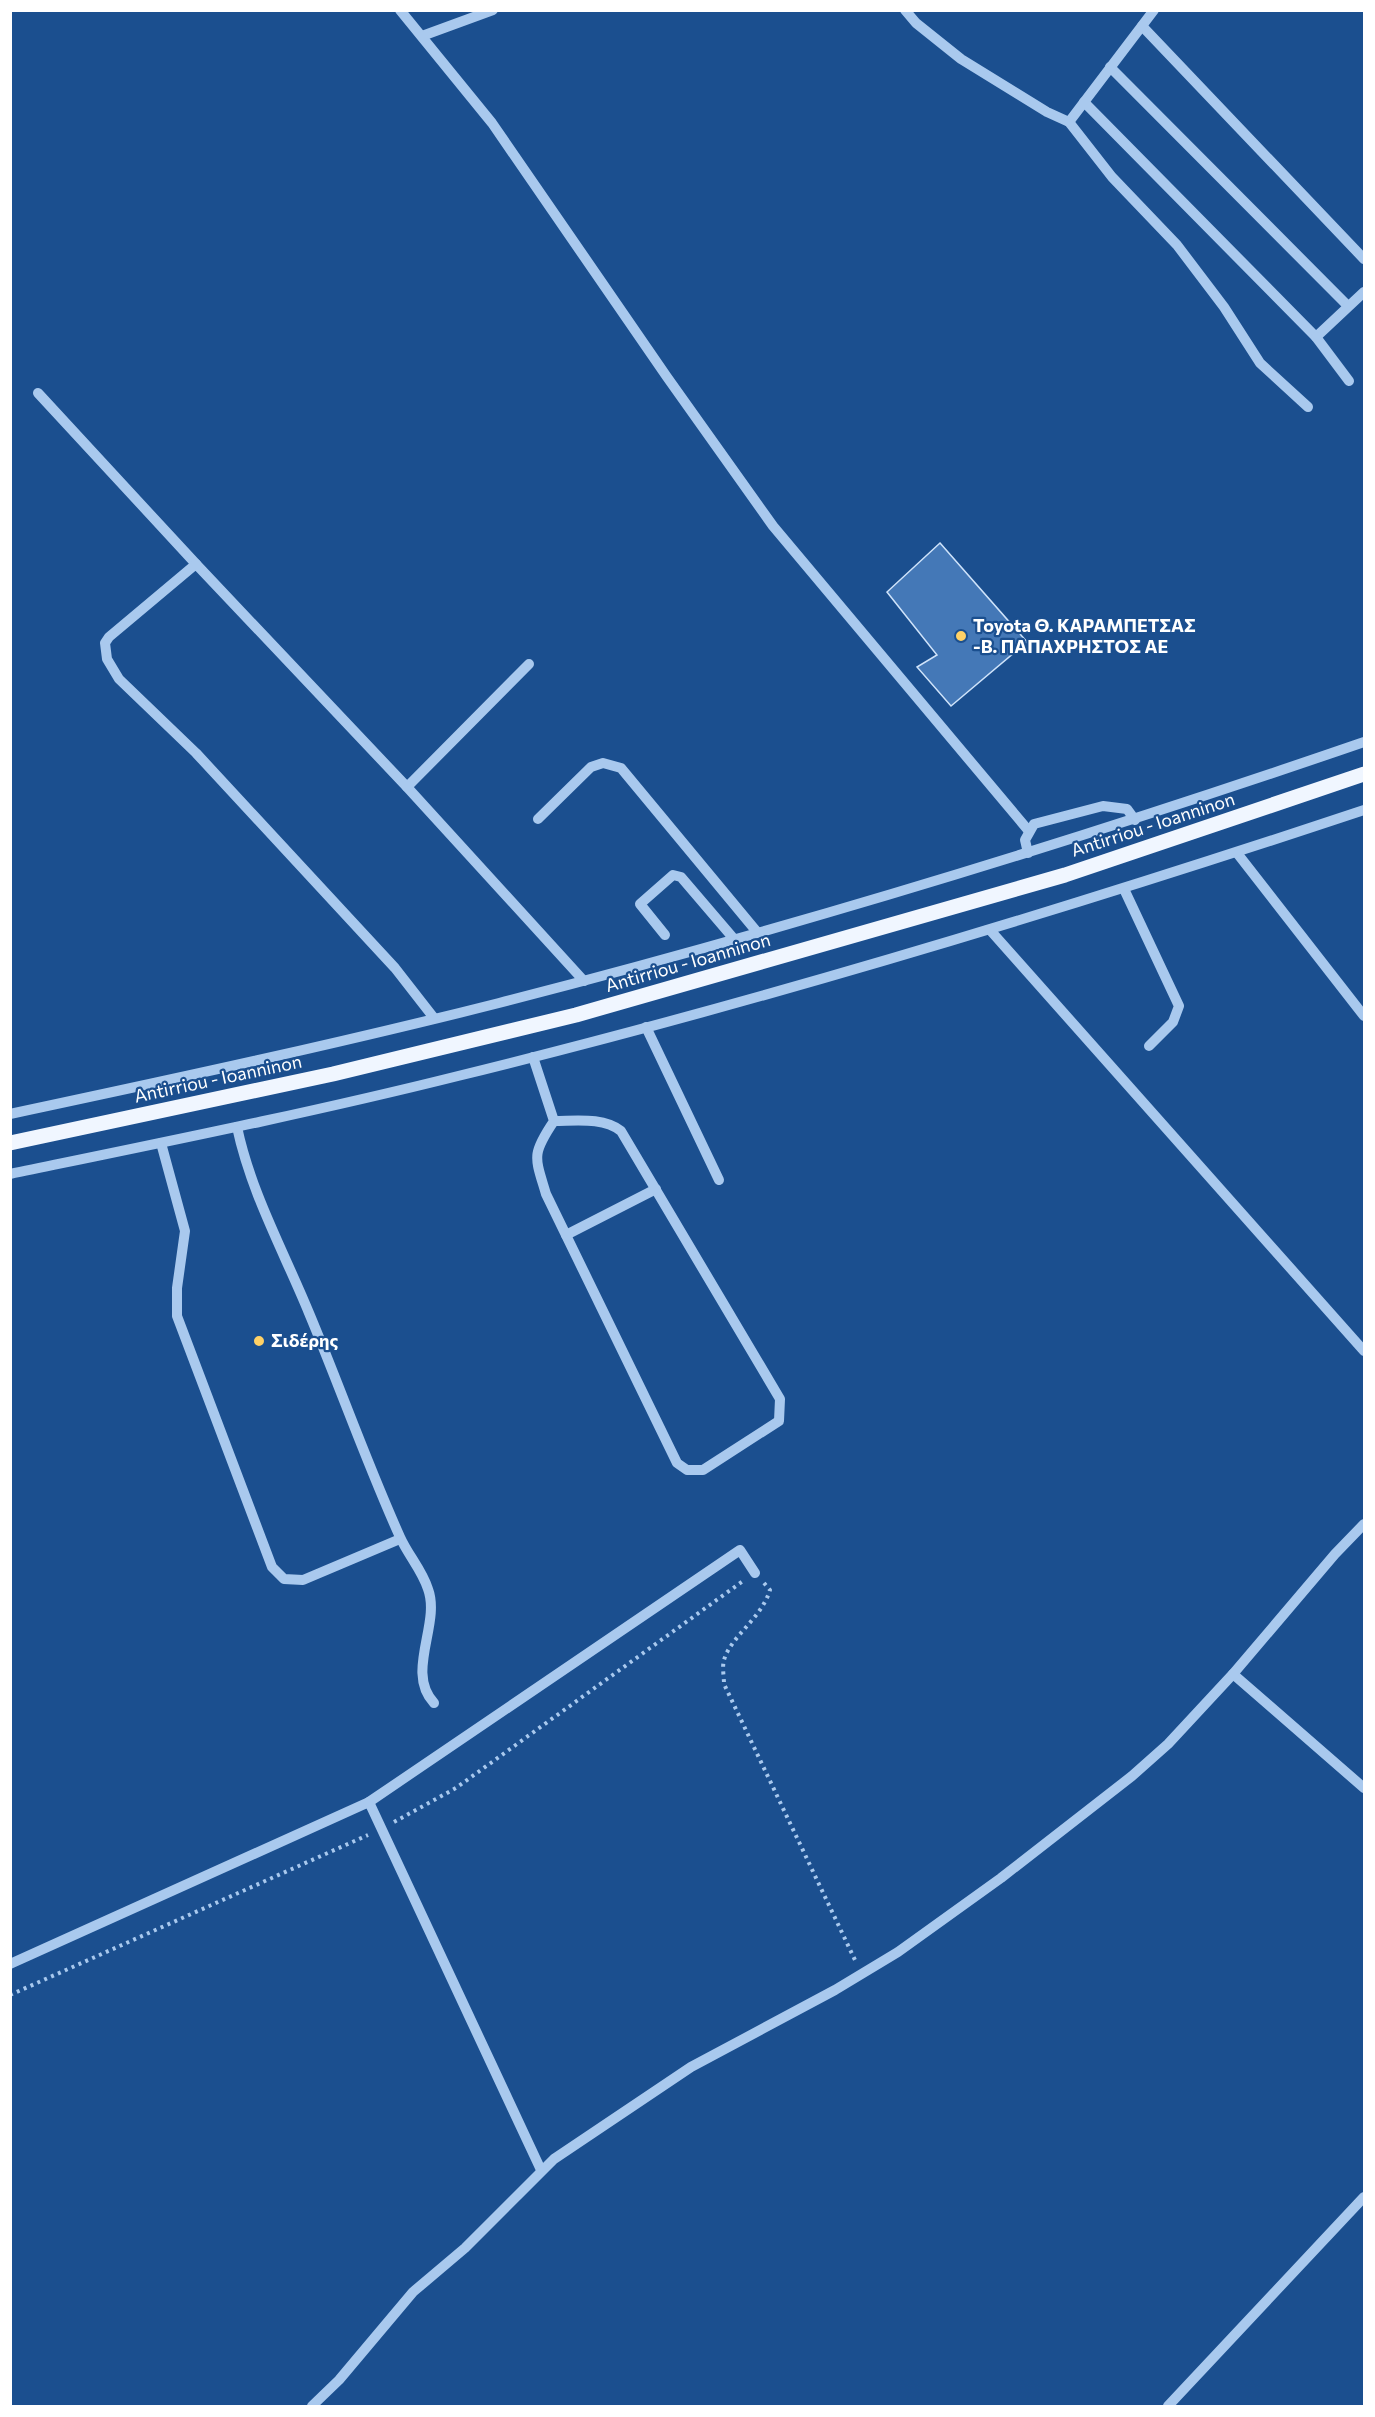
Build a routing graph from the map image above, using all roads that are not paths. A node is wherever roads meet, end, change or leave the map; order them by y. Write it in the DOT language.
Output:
graph roads {
  1 [pos="400,10"];
  2 [pos="493,10"];
  3 [pos="905,10"];
  4 [pos="1154,10"];
  5 [pos="1142,26"];
  6 [pos="422,36"];
  7 [pos="1110,67"];
  8 [pos="1084,102"];
  9 [pos="1069,122"];
  10 [pos="1365,260"];
  11 [pos="1365,292"];
  12 [pos="1347,305"];
  13 [pos="1316,337"];
  14 [pos="1349,381"];
  15 [pos="38,393"];
  16 [pos="1308,407"];
  17 [pos="196,564"];
  18 [pos="530,664"];
  19 [pos="1365,742"];
  20 [pos="1365,774"];
  21 [pos="407,787"];
  22 [pos="1365,810"];
  23 [pos="538,819"];
  24 [pos="1135,820"];
  25 [pos="1028,830"];
  26 [pos="1237,852"];
  27 [pos="1028,853"];
  28 [pos="1124,889"];
  29 [pos="990,930"];
  30 [pos="757,932"];
  31 [pos="665,935"];
  32 [pos="734,939"];
  33 [pos="584,981"];
  34 [pos="1365,1016"];
  35 [pos="434,1018"];
  36 [pos="646,1027"];
  37 [pos="1149,1046"];
  38 [pos="533,1057"];
  39 [pos="10,1114"];
  40 [pos="554,1121"];
  41 [pos="237,1127"];
  42 [pos="10,1143"];
  43 [pos="161,1143"];
  44 [pos="10,1174"];
  45 [pos="719,1180"];
  46 [pos="656,1190"];
  47 [pos="566,1235"];
  48 [pos="1365,1351"];
  49 [pos="1365,1524"];
  50 [pos="400,1539"];
  51 [pos="755,1573"];
  52 [pos="1233,1674"];
  53 [pos="434,1703"];
  54 [pos="1365,1788"];
  55 [pos="369,1802"];
  56 [pos="10,1964"];
  57 [pos="541,2170"];
  58 [pos="1365,2197"];
  59 [pos="312,2406"];
  60 [pos="1168,2406"];
  1 -- 6 [label="street"];
  2 -- 6 [label="street"];
  3 -- 9 [label="street"];
  4 -- 5 [label="street"];
  5 -- 7 [label="street"];
  5 -- 10 [label="street"];
  6 -- 25 [label="street"];
  7 -- 8 [label="street"];
  7 -- 12 [label="street"];
  8 -- 9 [label="street"];
  8 -- 13 [label="street"];
  9 -- 16 [label="street"];
  11 -- 12 [label="street"];
  12 -- 13 [label="street"];
  13 -- 14 [label="street"];
  15 -- 17 [label="street"];
  17 -- 21 [label="street"];
  17 -- 35 [label="street"];
  18 -- 21 [label="street"];
  19 -- 24 [label="street"];
  20 -- 42 [label="main road, Antirriou - Ioanninon"];
  21 -- 33 [label="street"];
  22 -- 26 [label="street"];
  23 -- 30 [label="street"];
  24 -- 25 [label="street"];
  24 -- 27 [label="street"];
  25 -- 27 [label="street"];
  26 -- 28 [label="street"];
  26 -- 34 [label="street"];
  27 -- 30 [label="street"];
  28 -- 29 [label="street"];
  28 -- 37 [label="street"];
  29 -- 36 [label="street"];
  29 -- 48 [label="street"];
  30 -- 32 [label="street"];
  31 -- 32 [label="street"];
  32 -- 33 [label="street"];
  33 -- 35 [label="street"];
  35 -- 39 [label="street"];
  36 -- 38 [label="street"];
  36 -- 45 [label="street"];
  38 -- 40 [label="street"];
  38 -- 41 [label="street"];
  40 -- 46 [label="street"];
  40 -- 47 [label="street"];
  41 -- 43 [label="street"];
  41 -- 50 [label="street"];
  43 -- 44 [label="street"];
  43 -- 50 [label="street"];
  46 -- 47 [label="street"];
  46 -- 47 [label="street"];
  49 -- 52 [label="street"];
  50 -- 53 [label="street"];
  51 -- 55 [label="street"];
  52 -- 54 [label="street"];
  52 -- 57 [label="street"];
  55 -- 56 [label="street"];
  55 -- 57 [label="street"];
  57 -- 59 [label="street"];
  58 -- 60 [label="street"];
}
